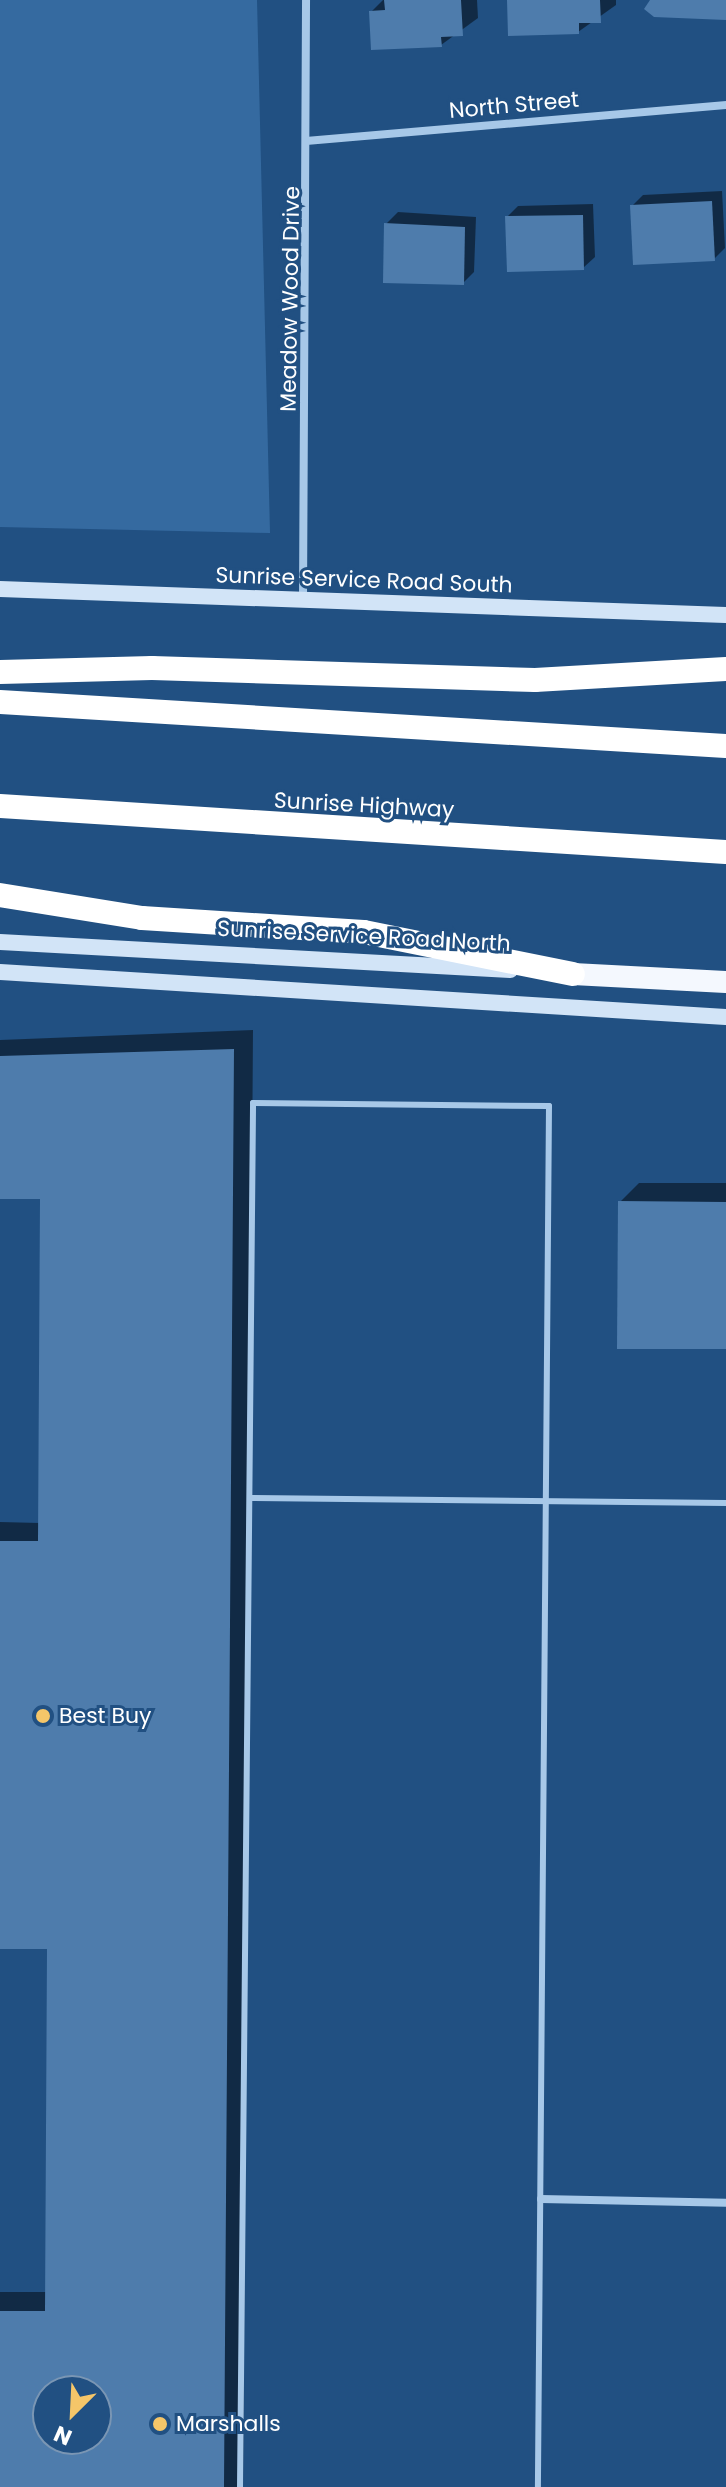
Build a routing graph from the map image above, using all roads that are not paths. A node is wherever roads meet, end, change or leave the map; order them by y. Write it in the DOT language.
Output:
graph roads {
  1 [pos="306,0"];
  2 [pos="726,105"];
  3 [pos="306,141"];
  4 [pos="0,589"];
  5 [pos="303,599"];
  6 [pos="726,615"];
  7 [pos="726,669"];
  8 [pos="0,672"];
  9 [pos="0,702"];
  10 [pos="726,746"];
  11 [pos="0,806"];
  12 [pos="726,852"];
  13 [pos="0,895"];
  14 [pos="0,942"];
  15 [pos="0,972"];
  16 [pos="573,974"];
  17 [pos="726,982"];
  18 [pos="726,1017"];
  19 [pos="252,1498"];
  20 [pos="545,1501"];
  21 [pos="726,1503"];
  22 [pos="541,2199"];
  23 [pos="726,2203"];
  24 [pos="240,2487"];
  25 [pos="538,2487"];
  1 -- 3 [label="street, Meadow Wood Drive"];
  2 -- 3 [label="street, North Street"];
  3 -- 5 [label="street, Meadow Wood Drive"];
  4 -- 5 [label="main road, Sunrise Service Road South"];
  5 -- 6 [label="main road, Sunrise Service Road South"];
  7 -- 8 [label="highway"];
  9 -- 10 [label="highway"];
  11 -- 12 [label="highway, Sunrise Highway"];
  13 -- 16 [label="highway"];
  14 -- 16 [label="main road, Sunrise Service Road North"];
  15 -- 18 [label="main road"];
  16 -- 17 [label="highway, Sunrise Service Road North"];
  19 -- 20 [label="lane"];
  19 -- 20 [label="lane"];
  19 -- 24 [label="lane"];
  20 -- 21 [label="lane"];
  20 -- 22 [label="lane"];
  22 -- 23 [label="street"];
  22 -- 25 [label="lane"];
}
